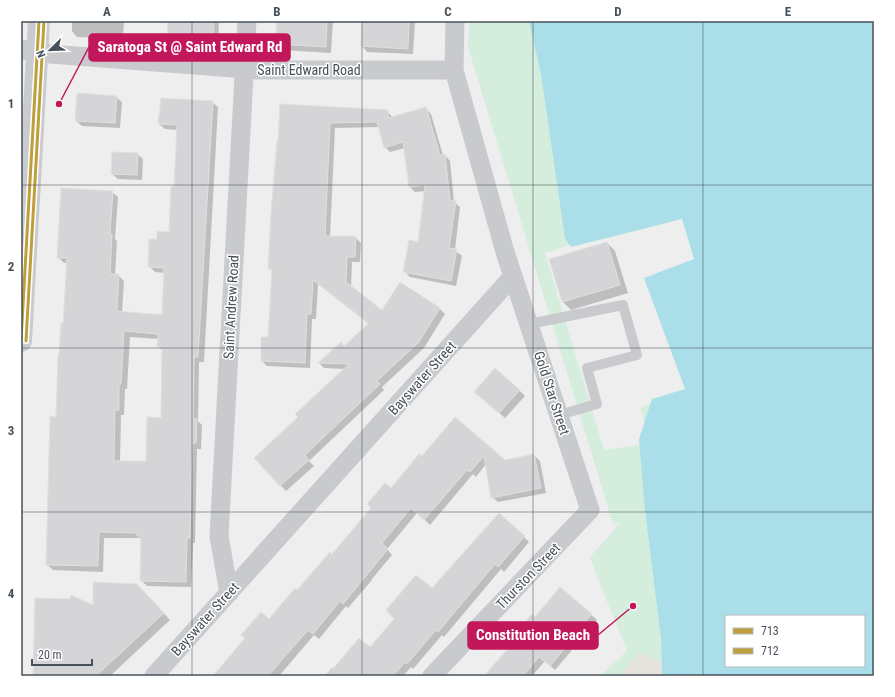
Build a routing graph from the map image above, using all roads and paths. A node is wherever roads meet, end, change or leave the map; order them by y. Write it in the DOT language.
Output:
graph roads {
  1 [pos="39,21"];
  2 [pos="247,21"];
  3 [pos="455,21"];
  4 [pos="29,51"];
  5 [pos="245,69"];
  6 [pos="454,70"];
  7 [pos="513,276"];
  8 [pos="529,324"];
  9 [pos="21,340"];
  10 [pos="559,415"];
  11 [pos="590,510"];
  12 [pos="229,593"];
  13 [pos="154,676"];
  14 [pos="432,676"];
  1 -- 4 [label="main road"];
  2 -- 5 [label="street, Saint Andrew Road"];
  3 -- 6 [label="street"];
  4 -- 5 [label="street, Saint Edward Road"];
  4 -- 9 [label="main road"];
  5 -- 6 [label="street, Saint Edward Road"];
  5 -- 12 [label="street, Saint Andrew Road"];
  6 -- 7 [label="street"];
  7 -- 8 [label="street, Gold Star Street"];
  7 -- 12 [label="street, Bayswater Street"];
  8 -- 10 [label="street, Gold Star Street"];
  8 -- 10 [label="lane"];
  10 -- 11 [label="street, Gold Star Street"];
  11 -- 14 [label="street, Thurston Street"];
  12 -- 13 [label="street, Bayswater Street"];
}
